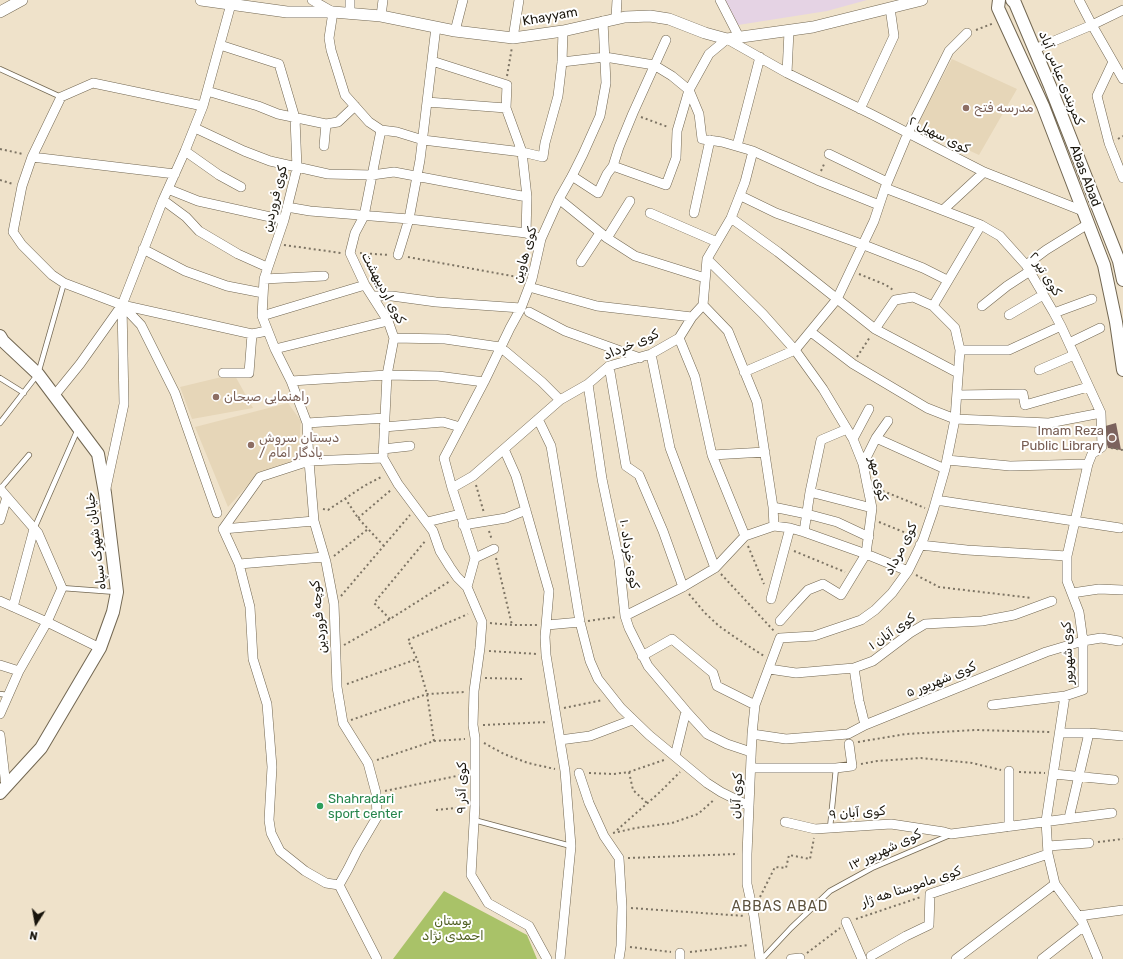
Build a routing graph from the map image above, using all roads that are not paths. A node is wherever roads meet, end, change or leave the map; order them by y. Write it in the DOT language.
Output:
graph roads {
  1 [pos="22,0"];
  2 [pos="201,0"];
  3 [pos="312,0"];
  4 [pos="350,0"];
  5 [pos="383,0"];
  6 [pos="463,0"];
  7 [pos="518,0"];
  8 [pos="617,0"];
  9 [pos="720,0"];
  10 [pos="920,0"];
  11 [pos="999,0"];
  12 [pos="1012,0"];
  13 [pos="1079,0"];
  14 [pos="226,2"];
  15 [pos="890,8"];
  16 [pos="1123,10"];
  17 [pos="0,12"];
  18 [pos="333,12"];
  19 [pos="350,14"];
  20 [pos="381,16"];
  21 [pos="616,18"];
  22 [pos="604,21"];
  23 [pos="1092,25"];
  24 [pos="436,27"];
  25 [pos="455,31"];
  26 [pos="563,31"];
  27 [pos="789,31"];
  28 [pos="967,33"];
  29 [pos="739,37"];
  30 [pos="513,38"];
  31 [pos="727,39"];
  32 [pos="666,40"];
  33 [pos="220,45"];
  34 [pos="1035,49"];
  35 [pos="1020,55"];
  36 [pos="605,57"];
  37 [pos="760,57"];
  38 [pos="432,61"];
  39 [pos="562,62"];
  40 [pos="1113,62"];
  41 [pos="654,65"];
  42 [pos="0,69"];
  43 [pos="787,73"];
  44 [pos="1123,79"];
  45 [pos="689,90"];
  46 [pos="207,91"];
  47 [pos="61,97"];
  48 [pos="427,102"];
  49 [pos="203,106"];
  50 [pos="355,106"];
  51 [pos="506,108"];
  52 [pos="860,109"];
  53 [pos="295,118"];
  54 [pos="326,124"];
  55 [pos="195,128"];
  56 [pos="381,130"];
  57 [pos="908,133"];
  58 [pos="423,140"];
  59 [pos="710,140"];
  60 [pos="324,146"];
  61 [pos="737,146"];
  62 [pos="185,151"];
  63 [pos="754,151"];
  64 [pos="522,152"];
  65 [pos="829,154"];
  66 [pos="32,157"];
  67 [pos="613,166"];
  68 [pos="297,168"];
  69 [pos="984,172"];
  70 [pos="175,174"];
  71 [pos="372,175"];
  72 [pos="418,176"];
  73 [pos="572,176"];
  74 [pos="1123,178"];
  75 [pos="886,185"];
  76 [pos="241,188"];
  77 [pos="168,189"];
  78 [pos="741,196"];
  79 [pos="527,197"];
  80 [pos="559,199"];
  81 [pos="163,200"];
  82 [pos="630,201"];
  83 [pos="879,205"];
  84 [pos="287,207"];
  85 [pos="943,210"];
  86 [pos="1083,211"];
  87 [pos="650,213"];
  88 [pos="694,213"];
  89 [pos="364,216"];
  90 [pos="731,218"];
  91 [pos="409,219"];
  92 [pos="284,220"];
  93 [pos="1088,224"];
  94 [pos="981,225"];
  95 [pos="526,233"];
  96 [pos="604,236"];
  97 [pos="540,239"];
  98 [pos="717,242"];
  99 [pos="864,245"];
  100 [pos="144,249"];
  101 [pos="398,256"];
  102 [pos="707,259"];
  103 [pos="581,262"];
  104 [pos="267,267"];
  105 [pos="1028,268"];
  106 [pos="324,276"];
  107 [pos="705,278"];
  108 [pos="264,280"];
  109 [pos="947,280"];
  110 [pos="1123,280"];
  111 [pos="64,283"];
  112 [pos="531,283"];
  113 [pos="365,285"];
  114 [pos="264,293"];
  115 [pos="1043,294"];
  116 [pos="373,296"];
  117 [pos="837,299"];
  118 [pos="1092,299"];
  119 [pos="703,305"];
  120 [pos="122,306"];
  121 [pos="933,306"];
  122 [pos="982,306"];
  123 [pos="525,310"];
  124 [pos="1054,313"];
  125 [pos="1009,315"];
  126 [pos="262,316"];
  127 [pos="692,317"];
  128 [pos="388,321"];
  129 [pos="1061,326"];
  130 [pos="1100,328"];
  131 [pos="875,329"];
  132 [pos="267,331"];
  133 [pos="811,332"];
  134 [pos="252,334"];
  135 [pos="394,338"];
  136 [pos="679,338"];
  137 [pos="1,342"];
  138 [pos="1069,343"];
  139 [pos="275,349"];
  140 [pos="503,349"];
  141 [pos="795,350"];
  142 [pos="960,350"];
  143 [pos="650,354"];
  144 [pos="1074,355"];
  145 [pos="640,358"];
  146 [pos="609,366"];
  147 [pos="1039,370"];
  148 [pos="1123,370"];
  149 [pos="744,372"];
  150 [pos="222,373"];
  151 [pos="958,373"];
  152 [pos="38,374"];
  153 [pos="387,375"];
  154 [pos="0,378"];
  155 [pos="291,381"];
  156 [pos="484,382"];
  157 [pos="588,384"];
  158 [pos="1088,387"];
  159 [pos="24,393"];
  160 [pos="54,396"];
  161 [pos="957,396"];
  162 [pos="560,400"];
  163 [pos="869,409"];
  164 [pos="1102,413"];
  165 [pos="538,419"];
  166 [pos="955,419"];
  167 [pos="888,421"];
  168 [pos="0,423"];
  169 [pos="307,423"];
  170 [pos="384,423"];
  171 [pos="78,428"];
  172 [pos="460,428"];
  173 [pos="847,429"];
  174 [pos="876,438"];
  175 [pos="853,439"];
  176 [pos="410,446"];
  177 [pos="1102,447"];
  178 [pos="504,449"];
  179 [pos="765,452"];
  180 [pos="383,454"];
  181 [pos="29,455"];
  182 [pos="712,455"];
  183 [pos="947,460"];
  184 [pos="309,461"];
  185 [pos="863,464"];
  186 [pos="1088,464"];
  187 [pos="945,469"];
  188 [pos="452,488"];
  189 [pos="0,489"];
  190 [pos="810,492"];
  191 [pos="105,493"];
  192 [pos="7,497"];
  193 [pos="936,500"];
  194 [pos="773,507"];
  195 [pos="872,508"];
  196 [pos="526,510"];
  197 [pos="217,513"];
  198 [pos="460,514"];
  199 [pos="807,514"];
  200 [pos="0,520"];
  201 [pos="314,521"];
  202 [pos="427,522"];
  203 [pos="1074,522"];
  204 [pos="464,525"];
  205 [pos="774,526"];
  206 [pos="790,528"];
  207 [pos="1120,528"];
  208 [pos="34,529"];
  209 [pos="223,529"];
  210 [pos="804,532"];
  211 [pos="745,536"];
  212 [pos="869,537"];
  213 [pos="922,542"];
  214 [pos="494,549"];
  215 [pos="866,554"];
  216 [pos="1068,556"];
  217 [pos="475,558"];
  218 [pos="325,559"];
  219 [pos="239,564"];
  220 [pos="715,568"];
  221 [pos="908,571"];
  222 [pos="467,586"];
  223 [pos="683,587"];
  224 [pos="62,588"];
  225 [pos="1123,590"];
  226 [pos="117,592"];
  227 [pos="1072,593"];
  228 [pos="771,599"];
  229 [pos="1052,600"];
  230 [pos="0,601"];
  231 [pos="13,606"];
  232 [pos="625,616"];
  233 [pos="780,621"];
  234 [pos="48,622"];
  235 [pos="580,622"];
  236 [pos="547,625"];
  237 [pos="780,638"];
  238 [pos="1083,641"];
  239 [pos="1119,641"];
  240 [pos="100,648"];
  241 [pos="642,656"];
  242 [pos="0,665"];
  243 [pos="770,665"];
  244 [pos="854,668"];
  245 [pos="19,671"];
  246 [pos="4,695"];
  247 [pos="1065,696"];
  248 [pos="755,705"];
  249 [pos="992,705"];
  250 [pos="686,711"];
  251 [pos="0,714"];
  252 [pos="632,720"];
  253 [pos="865,725"];
  254 [pos="1060,733"];
  255 [pos="1088,733"];
  256 [pos="752,734"];
  257 [pos="0,735"];
  258 [pos="1123,736"];
  259 [pos="560,740"];
  260 [pos="849,744"];
  261 [pos="751,752"];
  262 [pos="675,756"];
  263 [pos="751,768"];
  264 [pos="836,768"];
  265 [pos="1009,771"];
  266 [pos="579,773"];
  267 [pos="1054,774"];
  268 [pos="1079,776"];
  269 [pos="1114,780"];
  270 [pos="3,790"];
  271 [pos="749,806"];
  272 [pos="1112,813"];
  273 [pos="1069,818"];
  274 [pos="474,820"];
  275 [pos="1046,821"];
  276 [pos="785,822"];
  277 [pos="1009,827"];
  278 [pos="830,828"];
  279 [pos="951,834"];
  280 [pos="1089,844"];
  281 [pos="571,846"];
  282 [pos="1048,850"];
  283 [pos="1055,884"];
  284 [pos="339,885"];
  285 [pos="1123,910"];
  286 [pos="1078,916"];
  287 [pos="846,922"];
  288 [pos="1084,926"];
  289 [pos="871,956"];
  290 [pos="377,959"];
  291 [pos="547,959"];
  292 [pos="560,959"];
  293 [pos="619,959"];
  294 [pos="761,959"];
  295 [pos="862,959"];
  296 [pos="956,959"];
  297 [pos="1042,959"];
  298 [pos="1098,959"];
  1 -- 17 [label="street"];
  2 -- 14 [label="street, Khayyam"];
  3 -- 18 [label="street"];
  4 -- 19 [label="street"];
  5 -- 20 [label="street"];
  6 -- 25 [label="street"];
  7 -- 30 [label="street"];
  8 -- 21 [label="street"];
  9 -- 29 [label="street"];
  10 -- 15 [label="street, Khayyam"];
  11 -- 35 [label="main road, Abas Abad"];
  12 -- 34 [label="main road, کمربندی عباس آباد"];
  13 -- 23 [label="street"];
  14 -- 18 [label="street, Khayyam"];
  14 -- 33 [label="street"];
  15 -- 27 [label="street, Khayyam"];
  15 -- 52 [label="street"];
  16 -- 23 [label="street"];
  18 -- 19 [label="street, Khayyam"];
  18 -- 50 [label="street"];
  19 -- 20 [label="street, Khayyam"];
  20 -- 24 [label="street, Khayyam"];
  21 -- 22 [label="street, Khayyam"];
  21 -- 31 [label="street, Khayyam"];
  22 -- 26 [label="street, Khayyam"];
  22 -- 36 [label="street, کوی هاوین"];
  23 -- 34 [label="street"];
  23 -- 40 [label="street"];
  24 -- 25 [label="street, Khayyam"];
  24 -- 38 [label="street"];
  25 -- 30 [label="street, Khayyam"];
  26 -- 30 [label="street, Khayyam"];
  26 -- 39 [label="street"];
  27 -- 29 [label="street, Khayyam"];
  27 -- 43 [label="street"];
  28 -- 57 [label="street"];
  29 -- 31 [label="street, Khayyam"];
  31 -- 37 [label="street, کوی سهیل ۲"];
  31 -- 45 [label="street"];
  32 -- 41 [label="street"];
  33 -- 46 [label="street"];
  33 -- 53 [label="street, کوی فروردین"];
  34 -- 35 [label="main road"];
  34 -- 110 [label="main road, کمربندی عباس آباد"];
  35 -- 86 [label="main road, Abas Abad"];
  36 -- 39 [label="street"];
  36 -- 41 [label="street"];
  36 -- 73 [label="street, کوی هاوین"];
  37 -- 43 [label="street, کوی سهیل ۲"];
  37 -- 61 [label="street"];
  38 -- 48 [label="street"];
  38 -- 51 [label="street"];
  39 -- 64 [label="street"];
  40 -- 44 [label="street"];
  40 -- 74 [label="street"];
  41 -- 45 [label="street"];
  41 -- 67 [label="street"];
  42 -- 47 [label="lane"];
  43 -- 52 [label="street, کوی سهیل ۲"];
  45 -- 59 [label="street"];
  45 -- 67 [label="street"];
  46 -- 49 [label="street"];
  46 -- 53 [label="street"];
  47 -- 49 [label="street"];
  47 -- 66 [label="street"];
  48 -- 51 [label="street"];
  48 -- 58 [label="street"];
  49 -- 55 [label="street"];
  50 -- 54 [label="street"];
  50 -- 56 [label="street"];
  51 -- 64 [label="street"];
  52 -- 57 [label="street, کوی سهیل ۲"];
  53 -- 54 [label="street"];
  53 -- 68 [label="street, کوی فروردین"];
  54 -- 60 [label="street"];
  55 -- 62 [label="street"];
  55 -- 68 [label="street"];
  56 -- 58 [label="street"];
  56 -- 71 [label="street"];
  57 -- 69 [label="street, کوی سهیل ۲"];
  57 -- 75 [label="street"];
  58 -- 64 [label="street"];
  58 -- 72 [label="street"];
  59 -- 61 [label="street"];
  59 -- 88 [label="street"];
  61 -- 63 [label="street"];
  62 -- 70 [label="street"];
  62 -- 76 [label="street"];
  63 -- 78 [label="street"];
  63 -- 83 [label="street"];
  64 -- 79 [label="street"];
  65 -- 75 [label="street, کوی تیر ۲"];
  66 -- 70 [label="street"];
  66 -- 111 [label="street"];
  67 -- 73 [label="street"];
  68 -- 71 [label="street"];
  68 -- 84 [label="street, کوی فروردین"];
  69 -- 85 [label="street"];
  69 -- 86 [label="street, کوی سهیل ۲"];
  70 -- 77 [label="street"];
  71 -- 72 [label="street"];
  71 -- 89 [label="street"];
  72 -- 79 [label="street"];
  72 -- 91 [label="street"];
  73 -- 80 [label="street, کوی هاوین"];
  75 -- 83 [label="street"];
  75 -- 85 [label="street, کوی تیر ۲"];
  77 -- 81 [label="street"];
  77 -- 92 [label="street"];
  78 -- 90 [label="street"];
  78 -- 99 [label="street"];
  79 -- 95 [label="street"];
  80 -- 96 [label="street"];
  80 -- 97 [label="street, کوی هاوین"];
  81 -- 100 [label="street"];
  81 -- 104 [label="street"];
  82 -- 96 [label="street"];
  83 -- 99 [label="street"];
  84 -- 89 [label="street"];
  84 -- 92 [label="street, کوی فروردین"];
  85 -- 94 [label="street, کوی تیر ۲"];
  86 -- 93 [label="main road, Abas Abad"];
  87 -- 98 [label="street"];
  89 -- 91 [label="street"];
  89 -- 113 [label="street, کوی اردیبهشت"];
  90 -- 98 [label="street"];
  90 -- 117 [label="street"];
  91 -- 95 [label="street"];
  91 -- 101 [label="street"];
  92 -- 104 [label="street, کوی فروردین"];
  93 -- 105 [label="street"];
  93 -- 148 [label="main road, Abas Abad"];
  94 -- 105 [label="street, کوی تیر ۲"];
  94 -- 109 [label="street"];
  95 -- 97 [label="street"];
  96 -- 103 [label="street"];
  96 -- 107 [label="street"];
  97 -- 112 [label="street, کوی هاوین"];
  98 -- 102 [label="street"];
  99 -- 109 [label="street"];
  99 -- 117 [label="street"];
  100 -- 114 [label="street"];
  100 -- 120 [label="street"];
  102 -- 107 [label="street"];
  102 -- 141 [label="street, کوی مهر"];
  104 -- 108 [label="street, کوی فروردین"];
  105 -- 115 [label="street, کوی تیر ۲"];
  105 -- 122 [label="street"];
  106 -- 108 [label="street"];
  107 -- 119 [label="street"];
  108 -- 114 [label="street, کوی فروردین"];
  109 -- 121 [label="street"];
  111 -- 120 [label="street"];
  111 -- 152 [label="lane"];
  112 -- 123 [label="street, کوی هاوین"];
  112 -- 127 [label="street"];
  113 -- 116 [label="street, کوی اردیبهشت"];
  113 -- 126 [label="street"];
  114 -- 126 [label="street, کوی فروردین"];
  115 -- 124 [label="street, کوی تیر ۲"];
  115 -- 125 [label="street"];
  116 -- 123 [label="street"];
  116 -- 128 [label="street, کوی اردیبهشت"];
  117 -- 131 [label="street"];
  117 -- 133 [label="street"];
  118 -- 124 [label="street"];
  119 -- 127 [label="street, کوی خرداد"];
  119 -- 149 [label="street"];
  120 -- 134 [label="street"];
  120 -- 160 [label="street"];
  120 -- 191 [label="street"];
  120 -- 197 [label="street"];
  121 -- 131 [label="street, کوی مرداد"];
  121 -- 142 [label="street, کوی مرداد"];
  123 -- 140 [label="street, کوی هاوین"];
  123 -- 145 [label="street"];
  124 -- 129 [label="street, کوی تیر ۲"];
  126 -- 132 [label="street, کوچه فروردین"];
  127 -- 136 [label="street, کوی خرداد"];
  128 -- 135 [label="street, کوی اردیبهشت"];
  128 -- 139 [label="street"];
  129 -- 138 [label="street, کوی تیر ۲"];
  129 -- 142 [label="street"];
  130 -- 138 [label="street"];
  131 -- 151 [label="street"];
  132 -- 134 [label="street"];
  132 -- 139 [label="street, کوچه فروردین"];
  133 -- 141 [label="street"];
  133 -- 166 [label="street"];
  134 -- 150 [label="street"];
  135 -- 140 [label="street"];
  135 -- 153 [label="street, کوی اردیبهشت"];
  136 -- 143 [label="street, کوی خرداد"];
  136 -- 182 [label="street"];
  137 -- 152 [label="main road, خیابان شهرک سپاه"];
  138 -- 144 [label="street, کوی تیر ۲"];
  139 -- 155 [label="street, کوچه فروردین"];
  140 -- 156 [label="street, کوی هاوین"];
  140 -- 162 [label="street"];
  141 -- 149 [label="street"];
  141 -- 173 [label="street, کوی مهر"];
  142 -- 151 [label="street, کوی مرداد"];
  143 -- 145 [label="street, کوی خرداد"];
  143 -- 220 [label="street"];
  144 -- 147 [label="street"];
  144 -- 158 [label="street, کوی تیر ۲"];
  145 -- 146 [label="street, کوی خرداد"];
  146 -- 157 [label="street, کوی خرداد"];
  146 -- 223 [label="street"];
  149 -- 179 [label="street"];
  151 -- 161 [label="street, کوی مرداد"];
  152 -- 159 [label="lane"];
  152 -- 160 [label="main road, خیابان شهرک سپاه"];
  153 -- 155 [label="street"];
  153 -- 156 [label="street"];
  153 -- 170 [label="street, کوی اردیبهشت"];
  154 -- 159 [label="lane"];
  155 -- 169 [label="street, کوچه فروردین"];
  156 -- 172 [label="street, کوی هاوین"];
  157 -- 162 [label="street, کوی خرداد"];
  157 -- 232 [label="street, کوی خرداد ۱۰"];
  158 -- 161 [label="street"];
  158 -- 164 [label="street, کوی تیر ۲"];
  159 -- 168 [label="lane"];
  160 -- 171 [label="main road, خیابان شهرک سپاه"];
  161 -- 166 [label="street, کوی مرداد"];
  162 -- 165 [label="street, کوی خرداد"];
  163 -- 175 [label="street"];
  164 -- 166 [label="street"];
  164 -- 177 [label="street, کوی تیر ۲"];
  165 -- 178 [label="street, کوی خرداد"];
  165 -- 235 [label="street"];
  166 -- 183 [label="street, کوی مرداد"];
  167 -- 174 [label="street"];
  169 -- 170 [label="street"];
  169 -- 184 [label="street, کوچه فروردین"];
  170 -- 172 [label="street"];
  170 -- 180 [label="street, کوی اردیبهشت"];
  171 -- 191 [label="main road, خیابان شهرک سپاه"];
  171 -- 208 [label="lane"];
  172 -- 188 [label="street, کوی هاوین"];
  173 -- 175 [label="street, کوی مهر"];
  173 -- 190 [label="street"];
  174 -- 185 [label="street"];
  174 -- 187 [label="street"];
  175 -- 185 [label="street, کوی مهر"];
  176 -- 180 [label="street"];
  177 -- 186 [label="street, کوی شهریور"];
  178 -- 188 [label="street, کوی خرداد"];
  178 -- 196 [label="street"];
  179 -- 182 [label="street"];
  179 -- 194 [label="street"];
  180 -- 184 [label="street"];
  180 -- 202 [label="street"];
  181 -- 189 [label="lane"];
  182 -- 211 [label="street"];
  183 -- 186 [label="street"];
  183 -- 187 [label="street, کوی مرداد"];
  184 -- 201 [label="street, کوچه فروردین"];
  184 -- 209 [label="street"];
  185 -- 195 [label="street, کوی مهر"];
  186 -- 203 [label="street, کوی شهریور"];
  187 -- 193 [label="street, کوی مرداد"];
  188 -- 198 [label="street, کوی هاوین"];
  189 -- 192 [label="street"];
  190 -- 195 [label="street"];
  190 -- 199 [label="street"];
  191 -- 226 [label="main road, خیابان شهرک سپاه"];
  192 -- 200 [label="street"];
  192 -- 208 [label="street"];
  193 -- 203 [label="street"];
  193 -- 213 [label="street, کوی مرداد"];
  194 -- 199 [label="street"];
  194 -- 205 [label="street"];
  195 -- 212 [label="street, کوی مهر"];
  196 -- 204 [label="street"];
  196 -- 236 [label="street"];
  198 -- 202 [label="street"];
  198 -- 204 [label="street, کوی هاوین"];
  199 -- 210 [label="street"];
  199 -- 212 [label="street"];
  201 -- 209 [label="street"];
  201 -- 218 [label="street, کوچه فروردین"];
  202 -- 222 [label="street"];
  203 -- 207 [label="street"];
  203 -- 216 [label="street, کوی شهریور"];
  204 -- 217 [label="street, کوی هاوین"];
  205 -- 206 [label="street"];
  205 -- 211 [label="street"];
  206 -- 210 [label="street"];
  206 -- 228 [label="street"];
  208 -- 224 [label="street"];
  208 -- 231 [label="street"];
  209 -- 219 [label="street"];
  210 -- 215 [label="street"];
  211 -- 220 [label="street"];
  212 -- 215 [label="street, کوی مهر"];
  213 -- 216 [label="street"];
  213 -- 221 [label="street, کوی مرداد"];
  214 -- 217 [label="street"];
  215 -- 221 [label="street"];
  215 -- 233 [label="street, کوی مهر"];
  216 -- 227 [label="street, کوی شهریور"];
  217 -- 222 [label="street"];
  218 -- 219 [label="street"];
  218 -- 284 [label="street, کوچه فروردین"];
  219 -- 284 [label="street"];
  220 -- 223 [label="street"];
  221 -- 237 [label="street, کوی مرداد"];
  222 -- 274 [label="street, کوی آذر ۹"];
  223 -- 232 [label="street"];
  224 -- 226 [label="lane"];
  224 -- 234 [label="street"];
  225 -- 227 [label="street"];
  226 -- 240 [label="main road, خیابان شهرک سپاه"];
  227 -- 238 [label="street, کوی شهریور"];
  229 -- 244 [label="street, کوی آبان ۱"];
  230 -- 231 [label="street"];
  231 -- 234 [label="street"];
  232 -- 241 [label="street, کوی خرداد ۱۰"];
  234 -- 240 [label="street"];
  234 -- 245 [label="street"];
  235 -- 236 [label="street"];
  235 -- 252 [label="street"];
  236 -- 259 [label="street"];
  237 -- 243 [label="street, کوی آبان"];
  238 -- 239 [label="street, کوی شهریور ۵"];
  238 -- 247 [label="street, کوی شهریور"];
  238 -- 253 [label="street, کوی شهریور ۵"];
  240 -- 270 [label="main road, خیابان شهرک سپاه"];
  241 -- 248 [label="street"];
  241 -- 250 [label="street, کوی خرداد ۱۰"];
  242 -- 245 [label="street"];
  243 -- 244 [label="street, کوی آبان ۱"];
  243 -- 248 [label="street, کوی آبان"];
  244 -- 253 [label="street"];
  245 -- 246 [label="street"];
  246 -- 251 [label="street"];
  247 -- 249 [label="street"];
  247 -- 254 [label="street, کوی شهریور"];
  248 -- 256 [label="street, کوی آبان"];
  250 -- 261 [label="street, کوی خرداد ۱۰"];
  250 -- 262 [label="street"];
  252 -- 259 [label="street"];
  252 -- 262 [label="street"];
  253 -- 256 [label="street, کوی شهریور ۵"];
  254 -- 255 [label="street"];
  254 -- 267 [label="street, کوی شهریور"];
  255 -- 258 [label="street"];
  255 -- 268 [label="street"];
  256 -- 261 [label="street, کوی آبان"];
  257 -- 270 [label="street"];
  259 -- 281 [label="street"];
  260 -- 264 [label="street"];
  261 -- 263 [label="street, کوی آبان"];
  262 -- 271 [label="street"];
  263 -- 264 [label="street"];
  263 -- 271 [label="street, کوی آبان"];
  264 -- 278 [label="lane"];
  265 -- 277 [label="street"];
  266 -- 293 [label="street"];
  267 -- 268 [label="street"];
  267 -- 275 [label="street, کوی شهریور"];
  268 -- 269 [label="street"];
  268 -- 273 [label="street"];
  271 -- 294 [label="street, کوی آبان"];
  272 -- 273 [label="street, کوی شهریور ۱۳"];
  273 -- 275 [label="street, کوی شهریور ۱۳"];
  274 -- 281 [label="lane"];
  274 -- 291 [label="street, کوی آذر ۹"];
  275 -- 277 [label="street, کوی شهریور ۱۳"];
  275 -- 282 [label="street, کوی شهریور"];
  276 -- 278 [label="street, کوی آبان ۹"];
  277 -- 279 [label="street, کوی شهریور ۱۳"];
  278 -- 279 [label="street, کوی آبان ۹"];
  279 -- 294 [label="lane, کوی شهریور ۱۳"];
  280 -- 282 [label="street, کوی ماموستا هه ژار"];
  281 -- 292 [label="street"];
  282 -- 283 [label="street, کوی شهریور"];
  282 -- 289 [label="street, کوی ماموستا هه ژار"];
  283 -- 286 [label="street, کوی شهریور"];
  283 -- 296 [label="street"];
  284 -- 290 [label="street"];
  285 -- 286 [label="street"];
  286 -- 288 [label="street, کوی شهریور"];
  287 -- 295 [label="street"];
  288 -- 297 [label="street"];
  288 -- 298 [label="street, کوی شهریور"];
}
